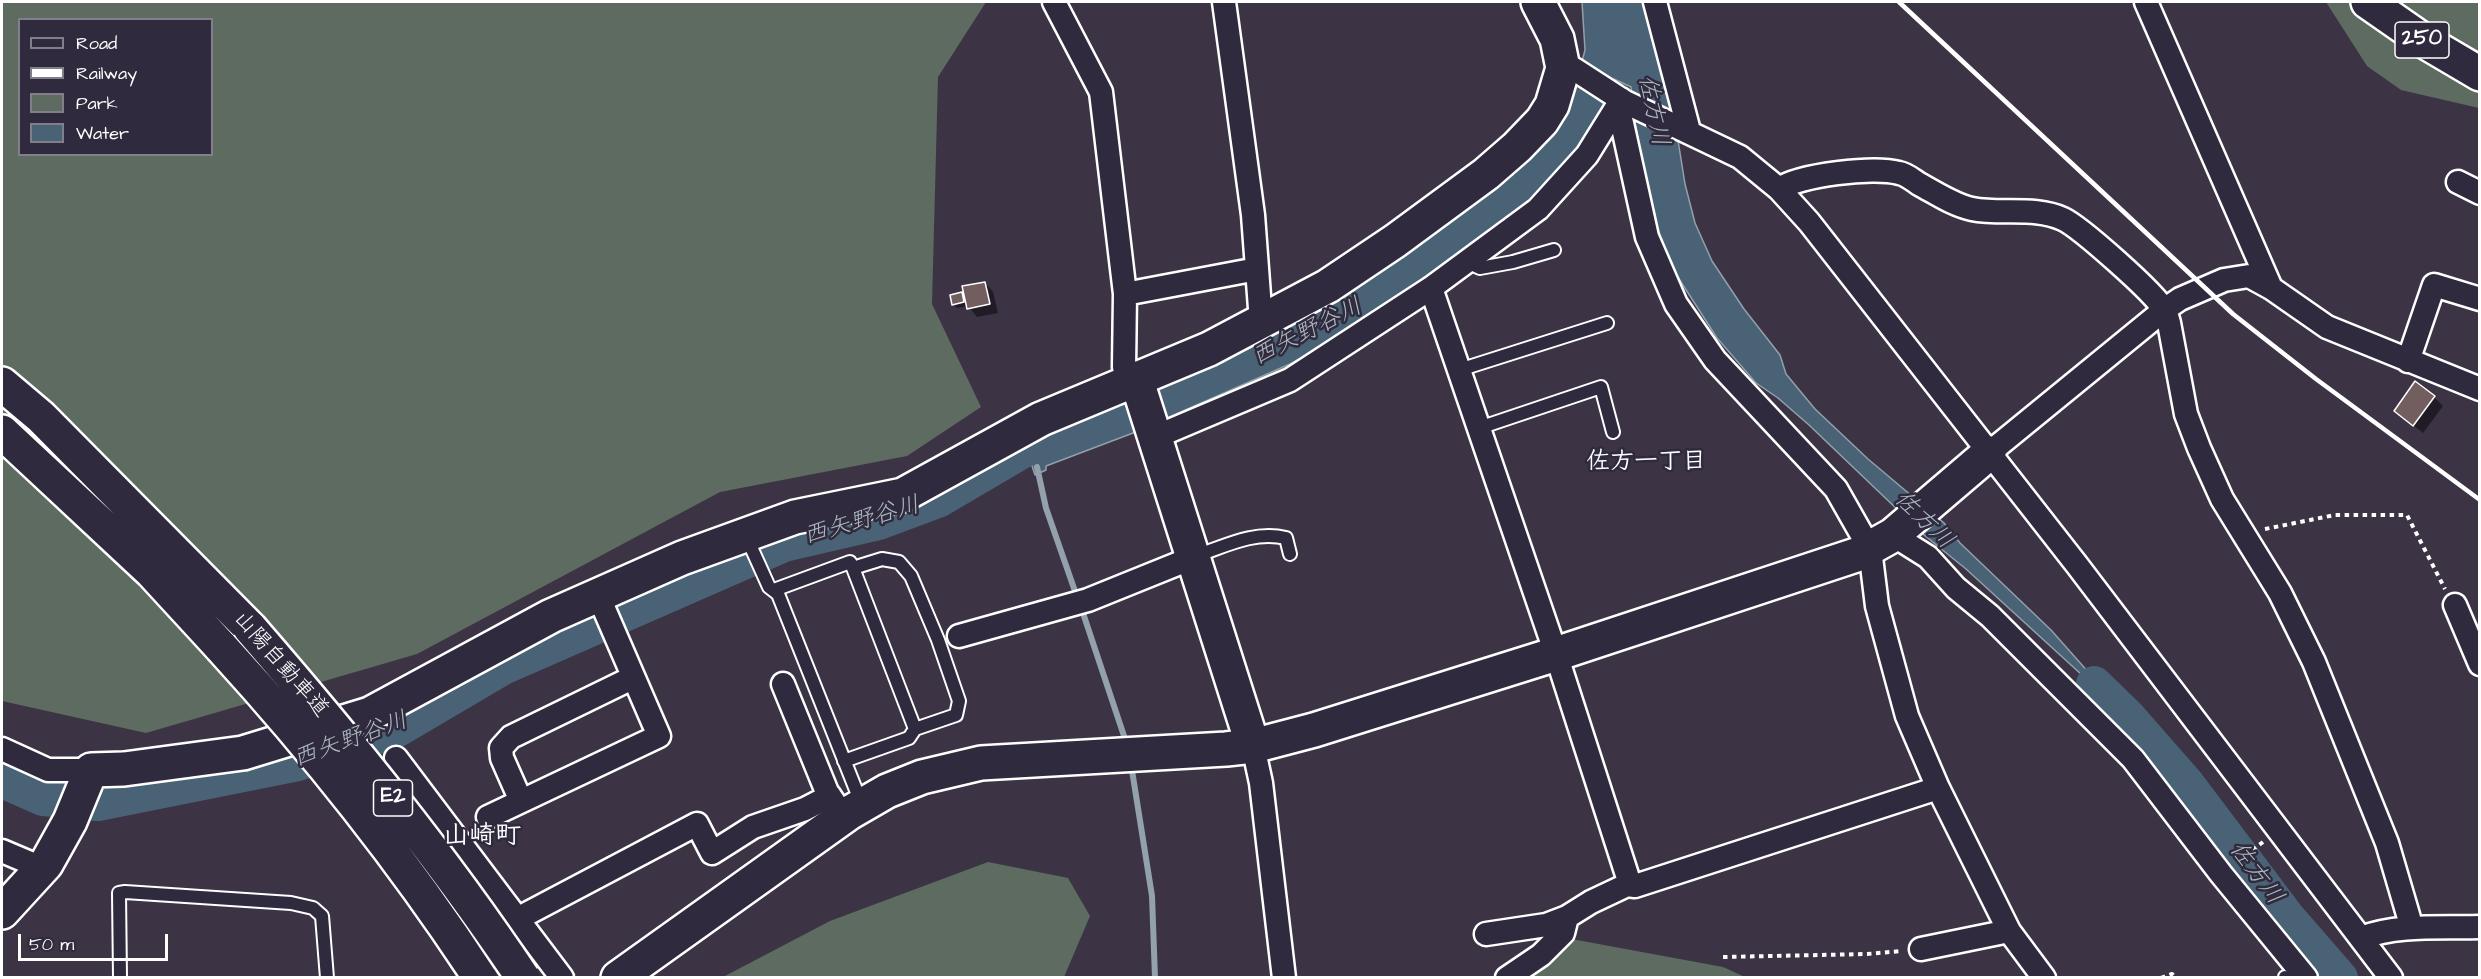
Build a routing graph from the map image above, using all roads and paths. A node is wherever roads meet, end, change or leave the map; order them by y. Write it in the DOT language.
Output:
graph roads {
  1 [pos="1054,2"];
  2 [pos="1224,2"];
  3 [pos="1538,2"];
  4 [pos="1655,2"];
  5 [pos="2146,2"];
  6 [pos="2368,2"];
  7 [pos="1569,68"];
  8 [pos="2480,74"];
  9 [pos="1620,101"];
  10 [pos="1686,130"];
  11 [pos="2458,182"];
  12 [pos="1779,189"];
  13 [pos="2480,193"];
  14 [pos="1554,250"];
  15 [pos="1467,262"];
  16 [pos="1257,269"];
  17 [pos="1431,288"];
  18 [pos="2271,288"];
  19 [pos="1125,294"];
  20 [pos="2480,299"];
  21 [pos="2164,310"];
  22 [pos="1261,322"];
  23 [pos="1607,322"];
  24 [pos="2408,361"];
  25 [pos="1459,370"];
  26 [pos="1136,378"];
  27 [pos="2,384"];
  28 [pos="2480,389"];
  29 [pos="1479,429"];
  30 [pos="2,432"];
  31 [pos="1613,432"];
  32 [pos="1154,438"];
  33 [pos="1989,453"];
  34 [pos="2246,536"];
  35 [pos="1887,538"];
  36 [pos="747,539"];
  37 [pos="1290,554"];
  38 [pos="1192,558"];
  39 [pos="853,568"];
  40 [pos="774,590"];
  41 [pos="601,601"];
  42 [pos="2455,605"];
  43 [pos="948,638"];
  44 [pos="1556,654"];
  45 [pos="2480,664"];
  46 [pos="632,678"];
  47 [pos="783,684"];
  48 [pos="915,729"];
  49 [pos="1253,746"];
  50 [pos="2,749"];
  51 [pos="396,758"];
  52 [pos="844,761"];
  53 [pos="91,770"];
  54 [pos="1938,788"];
  55 [pos="521,801"];
  56 [pos="846,806"];
  57 [pos="488,817"];
  58 [pos="2278,831"];
  59 [pos="2,851"];
  60 [pos="42,868"];
  61 [pos="2221,874"];
  62 [pos="1627,885"];
  63 [pos="2,912"];
  64 [pos="1567,917"];
  65 [pos="517,919"];
  66 [pos="2480,927"];
  67 [pos="2410,928"];
  68 [pos="2009,931"];
  69 [pos="1486,934"];
  70 [pos="2361,938"];
  71 [pos="1921,949"];
  72 [pos="1723,957"];
  73 [pos="120,978"];
  74 [pos="327,978"];
  75 [pos="480,978"];
  76 [pos="523,978"];
  77 [pos="562,978"];
  78 [pos="618,978"];
  79 [pos="1284,978"];
  80 [pos="1507,978"];
  81 [pos="2044,978"];
  82 [pos="2161,978"];
  83 [pos="2176,978"];
  84 [pos="2306,978"];
  85 [pos="2391,978"];
  1 -- 19 [label="street"];
  2 -- 16 [label="street"];
  3 -- 7 [label="main road"];
  4 -- 10 [label="street"];
  5 -- 18 [label="street"];
  6 -- 8 [label="main road, 250"];
  7 -- 9 [label="street"];
  7 -- 22 [label="main road"];
  9 -- 10 [label="street"];
  9 -- 15 [label="street"];
  9 -- 35 [label="street"];
  10 -- 12 [label="street"];
  11 -- 13 [label="street"];
  12 -- 21 [label="street"];
  12 -- 33 [label="street"];
  14 -- 15 [label="lane"];
  15 -- 17 [label="street"];
  16 -- 19 [label="street"];
  16 -- 22 [label="street"];
  17 -- 25 [label="street"];
  17 -- 32 [label="street"];
  18 -- 21 [label="street"];
  18 -- 24 [label="street"];
  19 -- 26 [label="street"];
  20 -- 24 [label="street"];
  21 -- 33 [label="street"];
  21 -- 34 [label="street"];
  22 -- 26 [label="main road"];
  23 -- 25 [label="lane"];
  24 -- 28 [label="street"];
  25 -- 29 [label="street"];
  26 -- 32 [label="main road"];
  26 -- 36 [label="main road"];
  27 -- 76 [label="main road, 山陽自動車道 / E2, bridge"];
  29 -- 31 [label="lane"];
  29 -- 44 [label="street"];
  30 -- 75 [label="main road, 山陽自動車道 / E2, bridge"];
  32 -- 38 [label="main road"];
  33 -- 35 [label="main road"];
  33 -- 58 [label="street"];
  34 -- 42 [label="path"];
  34 -- 67 [label="street"];
  35 -- 44 [label="main road"];
  35 -- 54 [label="street"];
  35 -- 61 [label="street"];
  36 -- 40 [label="lane"];
  36 -- 41 [label="main road"];
  37 -- 38 [label="lane"];
  38 -- 43 [label="street"];
  38 -- 49 [label="main road"];
  39 -- 40 [label="lane"];
  39 -- 43 [label="lane"];
  39 -- 48 [label="lane"];
  40 -- 52 [label="lane"];
  41 -- 46 [label="street"];
  41 -- 53 [label="main road"];
  42 -- 45 [label="street"];
  43 -- 48 [label="lane"];
  44 -- 49 [label="main road"];
  44 -- 62 [label="street"];
  46 -- 55 [label="street"];
  46 -- 55 [label="street"];
  47 -- 56 [label="street"];
  48 -- 52 [label="lane"];
  49 -- 56 [label="main road"];
  49 -- 79 [label="street"];
  50 -- 53 [label="street"];
  51 -- 65 [label="street"];
  52 -- 56 [label="lane"];
  53 -- 60 [label="main road"];
  54 -- 62 [label="street"];
  54 -- 68 [label="street"];
  55 -- 57 [label="street"];
  56 -- 65 [label="street"];
  56 -- 78 [label="main road"];
  58 -- 61 [label="path"];
  58 -- 70 [label="street"];
  59 -- 60 [label="street"];
  60 -- 63 [label="main road"];
  61 -- 84 [label="street"];
  62 -- 64 [label="street"];
  64 -- 69 [label="street"];
  64 -- 80 [label="street"];
  65 -- 77 [label="street"];
  66 -- 67 [label="street"];
  67 -- 70 [label="street"];
  68 -- 71 [label="street"];
  68 -- 81 [label="street"];
  70 -- 85 [label="street"];
  71 -- 72 [label="path"];
  73 -- 74 [label="lane"];
  82 -- 83 [label="path"];
}
